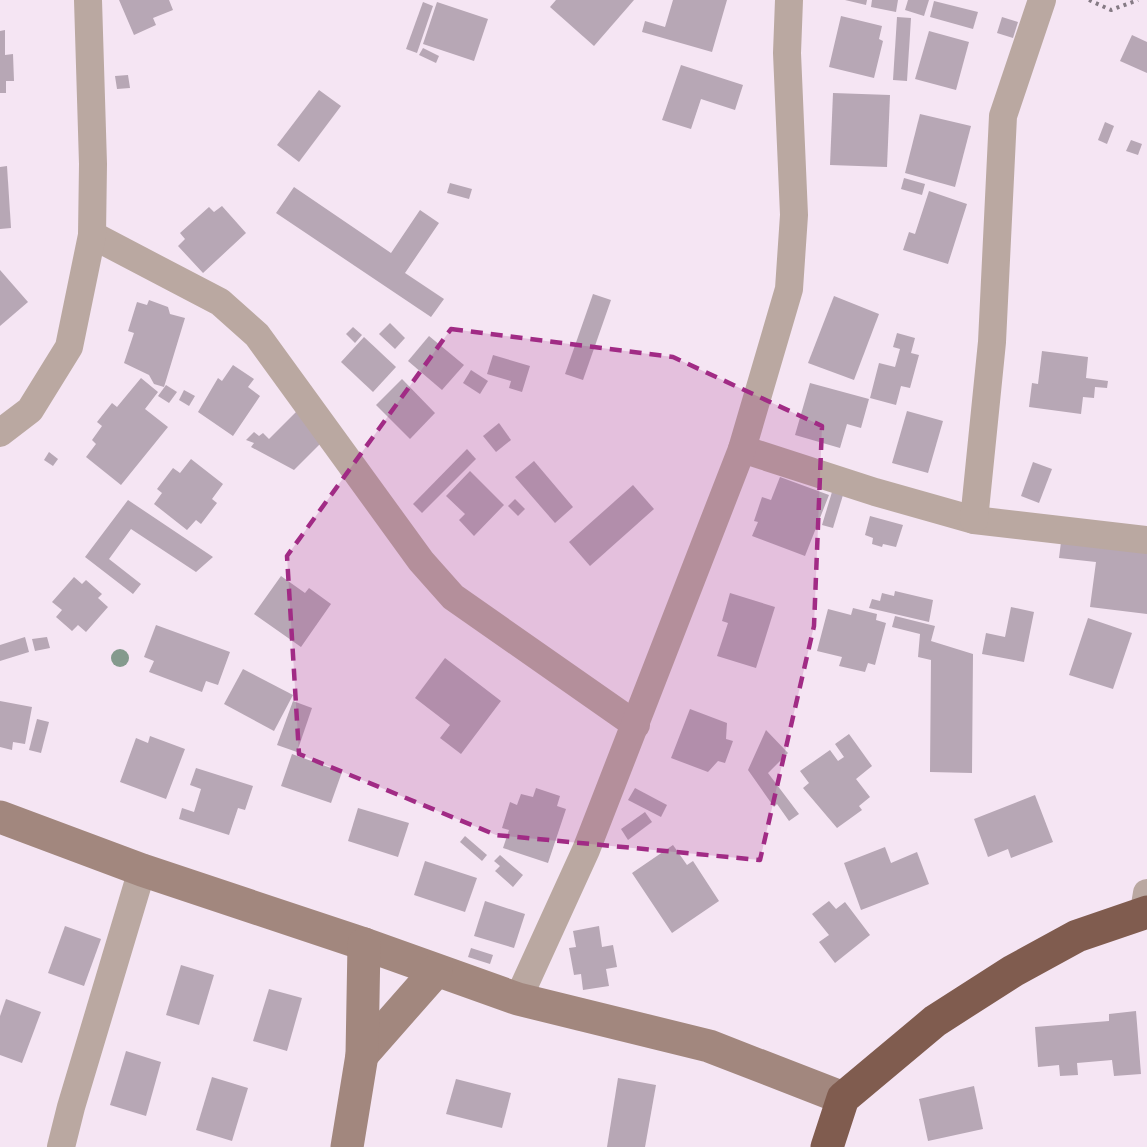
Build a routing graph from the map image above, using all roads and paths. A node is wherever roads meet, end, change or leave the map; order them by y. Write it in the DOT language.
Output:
graph roads {
  1 [pos="88,0"];
  2 [pos="789,0"];
  3 [pos="1089,0"];
  4 [pos="1138,0"];
  5 [pos="1035,2"];
  6 [pos="92,235"];
  7 [pos="0,433"];
  8 [pos="742,449"];
  9 [pos="974,520"];
  10 [pos="1147,540"];
  11 [pos="636,725"];
  12 [pos="0,817"];
  13 [pos="142,870"];
  14 [pos="1146,905"];
  15 [pos="364,944"];
  16 [pos="436,970"];
  17 [pos="518,999"];
  18 [pos="362,1055"];
  19 [pos="843,1098"];
  20 [pos="61,1147"];
  21 [pos="346,1147"];
  22 [pos="827,1147"];
  1 -- 6 [label="street"];
  2 -- 8 [label="street"];
  3 -- 4 [label="path"];
  5 -- 9 [label="street"];
  6 -- 7 [label="street"];
  6 -- 11 [label="street"];
  8 -- 9 [label="street"];
  8 -- 11 [label="street"];
  9 -- 10 [label="street"];
  11 -- 17 [label="street"];
  12 -- 13 [label="street"];
  13 -- 15 [label="street"];
  13 -- 20 [label="street"];
  14 -- 19 [label="highway"];
  15 -- 16 [label="street"];
  15 -- 18 [label="street"];
  16 -- 17 [label="street"];
  16 -- 18 [label="street"];
  17 -- 19 [label="street"];
  18 -- 21 [label="street"];
  19 -- 22 [label="highway"];
}
